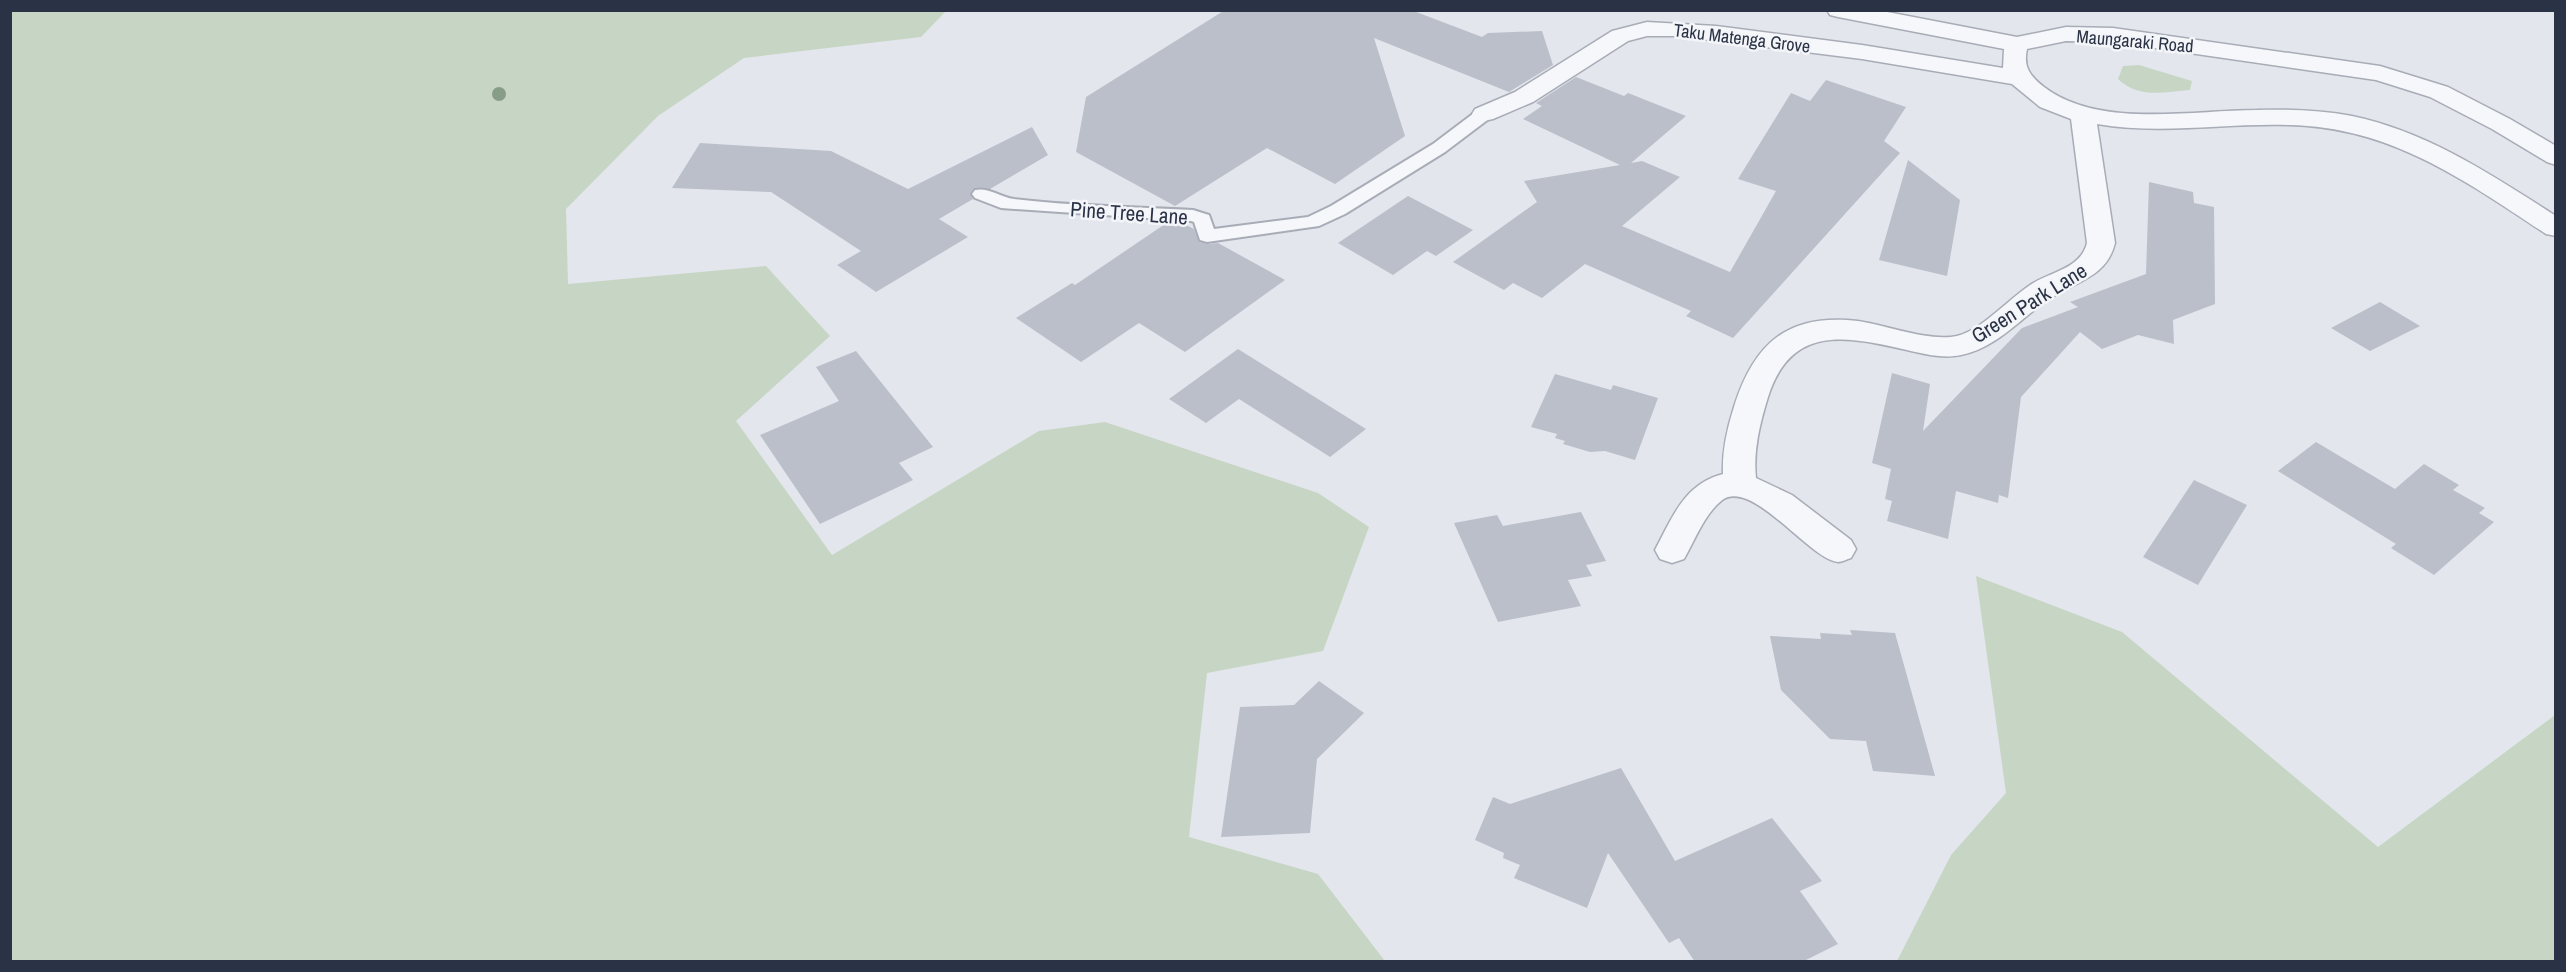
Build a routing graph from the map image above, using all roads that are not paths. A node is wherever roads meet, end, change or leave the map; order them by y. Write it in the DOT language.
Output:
graph roads {
  1 [pos="1838,10"];
  2 [pos="2017,44"];
  3 [pos="2019,78"];
  4 [pos="1485,114"];
  5 [pos="2084,116"];
  6 [pos="2556,157"];
  7 [pos="981,194"];
  8 [pos="2556,228"];
  9 [pos="1740,485"];
  10 [pos="1839,549"];
  11 [pos="1672,550"];
  1 -- 2 [label="street"];
  2 -- 3 [label="street"];
  2 -- 6 [label="street, Maungaraki Road"];
  3 -- 4 [label="street, Taku Matenga Grove"];
  3 -- 5 [label="street"];
  4 -- 7 [label="lane, Pine Tree Lane"];
  5 -- 8 [label="street"];
  5 -- 9 [label="street, Green Park Lane"];
  9 -- 10 [label="street"];
  9 -- 11 [label="street"];
}
